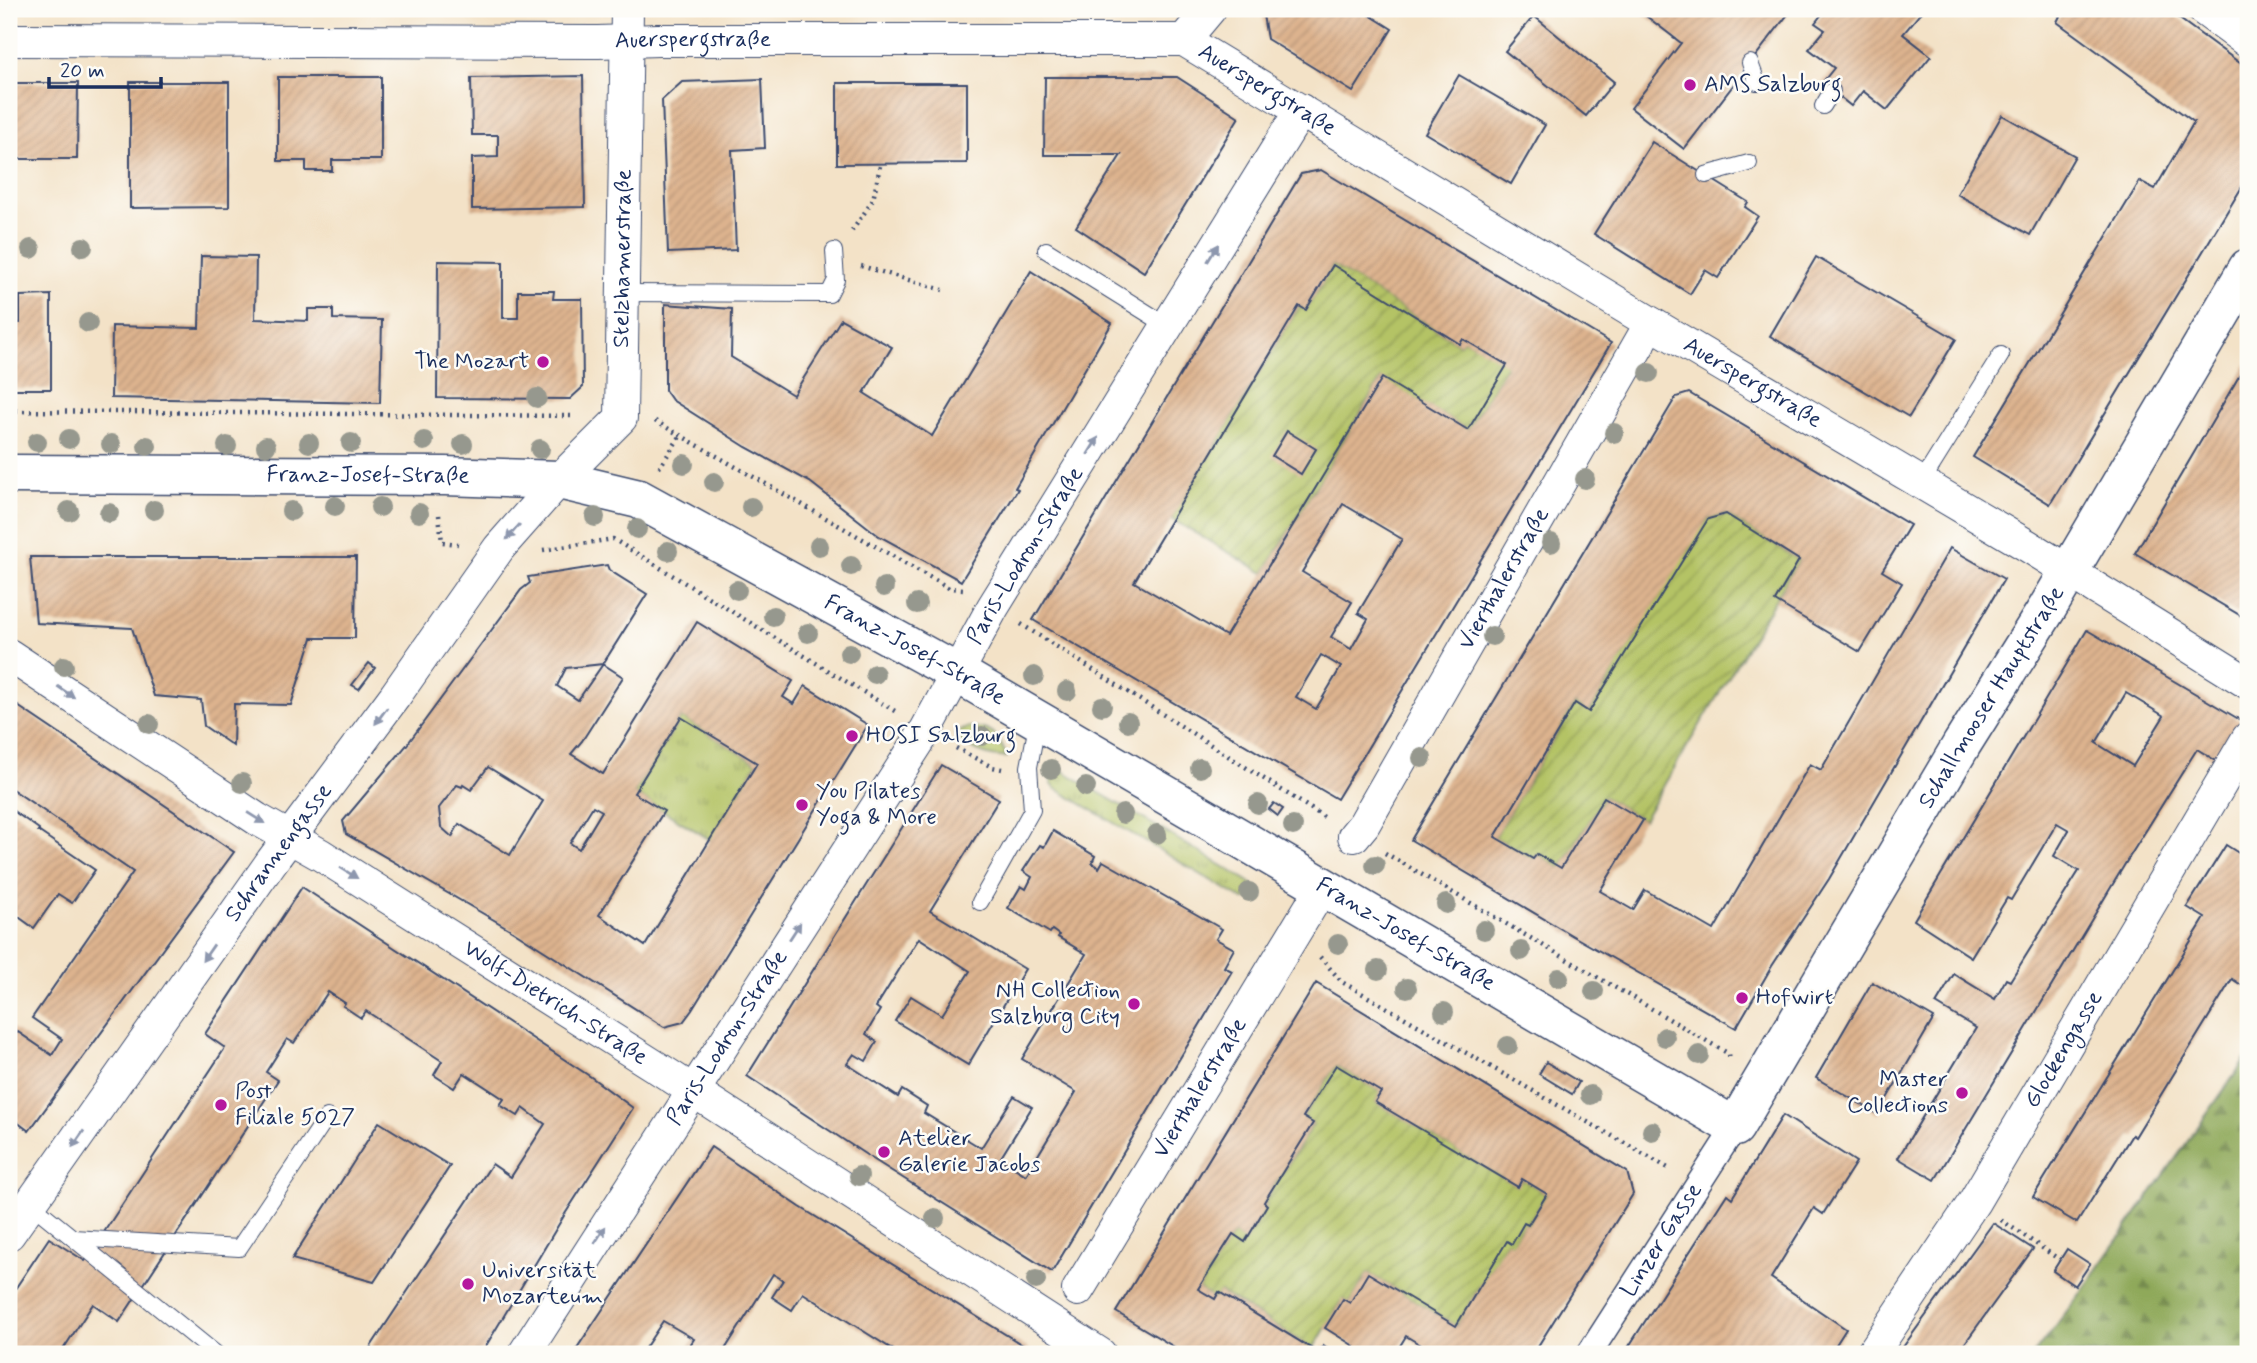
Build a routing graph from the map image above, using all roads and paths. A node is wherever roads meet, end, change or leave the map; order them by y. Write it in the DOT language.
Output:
graph roads {
  1 [pos="627,9"];
  2 [pos="1210,9"];
  3 [pos="2203,9"];
  4 [pos="9,40"];
  5 [pos="1184,40"];
  6 [pos="628,41"];
  7 [pos="2248,42"];
  8 [pos="1750,63"];
  9 [pos="1757,82"];
  10 [pos="1832,92"];
  11 [pos="1823,106"];
  12 [pos="1301,110"];
  13 [pos="1749,163"];
  14 [pos="880,166"];
  15 [pos="1706,175"];
  16 [pos="1046,250"];
  17 [pos="834,251"];
  18 [pos="2248,268"];
  19 [pos="943,290"];
  20 [pos="622,293"];
  21 [pos="1651,323"];
  22 [pos="1168,326"];
  23 [pos="2001,355"];
  24 [pos="9,411"];
  25 [pos="569,416"];
  26 [pos="658,421"];
  27 [pos="9,474"];
  28 [pos="559,480"];
  29 [pos="1921,483"];
  30 [pos="531,552"];
  31 [pos="2070,571"];
  32 [pos="962,589"];
  33 [pos="1024,625"];
  34 [pos="9,655"];
  35 [pos="957,673"];
  36 [pos="2248,683"];
  37 [pos="892,709"];
  38 [pos="1038,720"];
  39 [pos="2248,738"];
  40 [pos="950,744"];
  41 [pos="992,767"];
  42 [pos="1354,836"];
  43 [pos="291,838"];
  44 [pos="1323,886"];
  45 [pos="980,902"];
  46 [pos="1296,930"];
  47 [pos="1730,1066"];
  48 [pos="693,1093"];
  49 [pos="327,1117"];
  50 [pos="1735,1127"];
  51 [pos="1697,1187"];
  52 [pos="20,1196"];
  53 [pos="1974,1202"];
  54 [pos="9,1234"];
  55 [pos="73,1238"];
  56 [pos="2060,1260"];
  57 [pos="1078,1290"];
  58 [pos="216,1354"];
  59 [pos="524,1354"];
  60 [pos="1100,1354"];
  61 [pos="1589,1354"];
  62 [pos="1872,1354"];
  1 -- 6 [label="street, Stelzhamerstraße"];
  2 -- 5 [label="street"];
  3 -- 7 [label="street"];
  4 -- 6 [label="street, Auerspergstraße"];
  5 -- 6 [label="street, Auerspergstraße"];
  5 -- 12 [label="street, Auerspergstraße"];
  6 -- 20 [label="street, Stelzhamerstraße"];
  8 -- 9 [label="lane"];
  10 -- 11 [label="lane"];
  12 -- 21 [label="street, Auerspergstraße"];
  22 -- 12 [label="street, Paris-Lodron-Straße, one-way"];
  13 -- 15 [label="lane"];
  14 -- 17 [label="path"];
  16 -- 22 [label="lane"];
  17 -- 19 [label="path"];
  17 -- 20 [label="lane"];
  18 -- 31 [label="street, Schallmooser Hauptstraße"];
  20 -- 28 [label="street, Stelzhamerstraße"];
  21 -- 29 [label="street, Auerspergstraße"];
  21 -- 42 [label="street, Vierthalerstraße"];
  35 -- 22 [label="street, Paris-Lodron-Straße, one-way"];
  23 -- 29 [label="lane"];
  24 -- 25 [label="path"];
  26 -- 32 [label="path"];
  27 -- 28 [label="street, Franz-Josef-Straße"];
  28 -- 35 [label="street, Franz-Josef-Straße"];
  28 -- 43 [label="street, Schrannengasse, one-way"];
  29 -- 31 [label="street, Auerspergstraße"];
  30 -- 37 [label="path"];
  31 -- 36 [label="street, Auerspergstraße"];
  31 -- 50 [label="street, Schallmooser Hauptstraße"];
  33 -- 42 [label="path"];
  34 -- 43 [label="street, Wolf-Dietrich-Straße, one-way"];
  35 -- 38 [label="street, Franz-Josef-Straße"];
  48 -- 35 [label="street, Paris-Lodron-Straße, one-way"];
  38 -- 44 [label="street, Franz-Josef-Straße"];
  38 -- 45 [label="lane"];
  39 -- 53 [label="street, Glockengasse"];
  40 -- 41 [label="path"];
  42 -- 47 [label="path"];
  43 -- 48 [label="street, Wolf-Dietrich-Straße, one-way"];
  43 -- 52 [label="street, Schrannengasse, one-way"];
  44 -- 46 [label="street, Vierthalerstraße"];
  44 -- 50 [label="street, Franz-Josef-Straße"];
  46 -- 51 [label="path"];
  46 -- 57 [label="street, Vierthalerstraße"];
  59 -- 48 [label="street, Paris-Lodron-Straße, one-way"];
  48 -- 60 [label="street, Wolf-Dietrich-Straße"];
  49 -- 55 [label="lane"];
  50 -- 51 [label="street, Linzer Gasse"];
  51 -- 61 [label="street, Linzer Gasse"];
  52 -- 54 [label="street, Schrannengasse"];
  52 -- 55 [label="lane"];
  53 -- 56 [label="path"];
  53 -- 62 [label="street, Glockengasse"];
  55 -- 58 [label="lane"];
}
